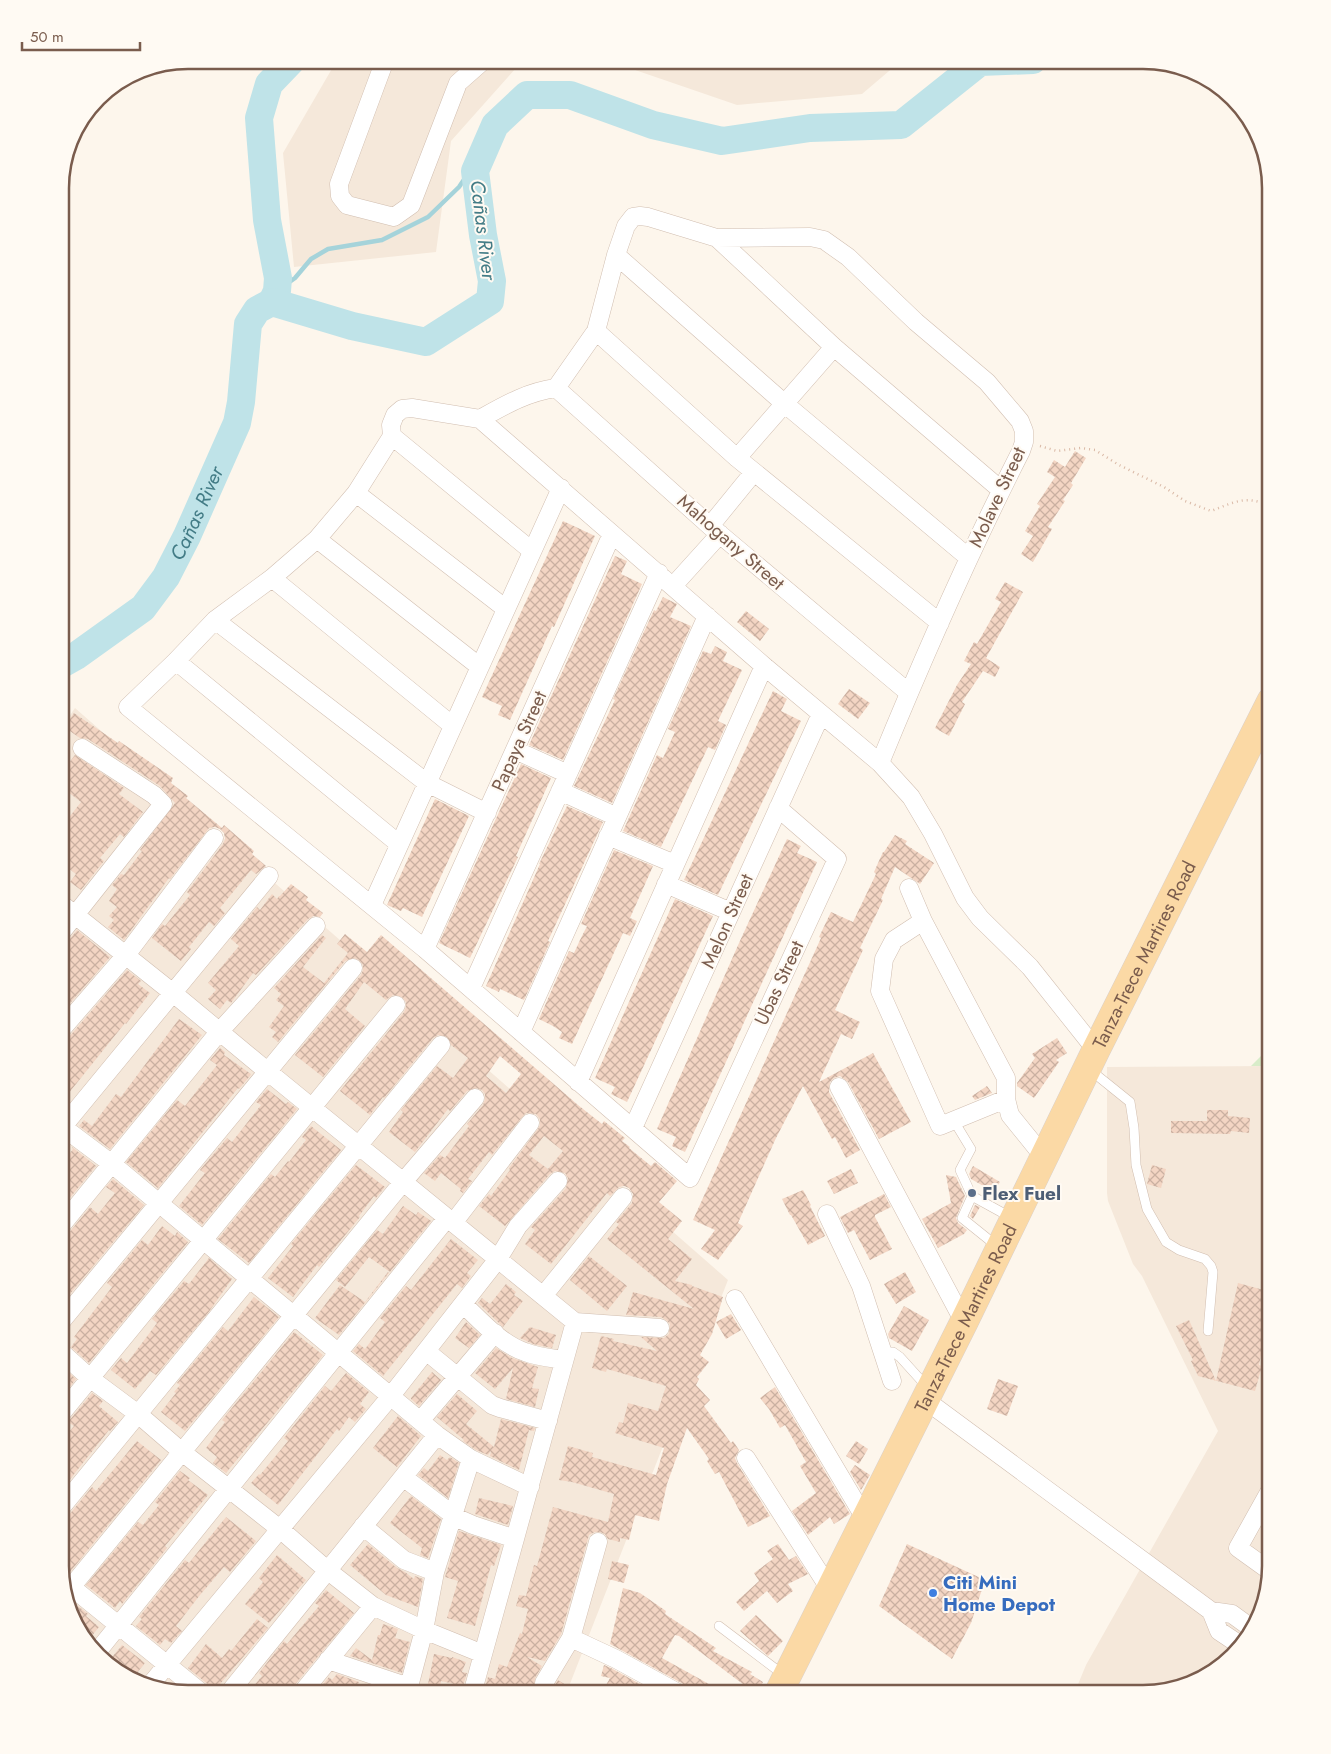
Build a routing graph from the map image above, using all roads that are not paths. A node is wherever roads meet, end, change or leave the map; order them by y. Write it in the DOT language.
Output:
graph roads {
  1 [pos="382,69"];
  2 [pos="474,69"];
  3 [pos="717,238"];
  4 [pos="616,255"];
  5 [pos="596,331"];
  6 [pos="834,347"];
  7 [pos="556,388"];
  8 [pos="784,404"];
  9 [pos="480,419"];
  10 [pos="392,436"];
  11 [pos="737,458"];
  12 [pos="754,472"];
  13 [pos="561,488"];
  14 [pos="1001,490"];
  15 [pos="356,493"];
  16 [pos="715,530"];
  17 [pos="612,534"];
  18 [pos="317,539"];
  19 [pos="532,551"];
  20 [pos="968,558"];
  21 [pos="659,573"];
  22 [pos="272,578"];
  23 [pos="673,586"];
  24 [pos="506,609"];
  25 [pos="707,616"];
  26 [pos="215,620"];
  27 [pos="940,623"];
  28 [pos="176,661"];
  29 [pos="764,666"];
  30 [pos="480,667"];
  31 [pos="909,693"];
  32 [pos="821,714"];
  33 [pos="1262,719"];
  34 [pos="453,726"];
  35 [pos="82,748"];
  36 [pos="515,750"];
  37 [pos="880,763"];
  38 [pos="568,774"];
  39 [pos="427,783"];
  40 [pos="560,791"];
  41 [pos="778,808"];
  42 [pos="486,813"];
  43 [pos="617,817"];
  44 [pos="608,836"];
  45 [pos="214,838"];
  46 [pos="399,844"];
  47 [pos="675,864"];
  48 [pos="269,876"];
  49 [pos="666,884"];
  50 [pos="909,888"];
  51 [pos="372,904"];
  52 [pos="69,910"];
  53 [pos="731,912"];
  54 [pos="75,915"];
  55 [pos="922,920"];
  56 [pos="69,923"];
  57 [pos="316,926"];
  58 [pos="426,948"];
  59 [pos="126,955"];
  60 [pos="353,968"];
  61 [pos="471,988"];
  62 [pos="173,992"];
  63 [pos="396,1005"];
  64 [pos="69,1020"];
  65 [pos="219,1032"];
  66 [pos="521,1032"];
  67 [pos="441,1045"];
  68 [pos="1091,1059"];
  69 [pos="267,1071"];
  70 [pos="578,1082"];
  71 [pos="839,1087"];
  72 [pos="474,1098"];
  73 [pos="1006,1098"];
  74 [pos="311,1107"];
  75 [pos="69,1117"];
  76 [pos="954,1121"];
  77 [pos="530,1123"];
  78 [pos="633,1128"];
  79 [pos="69,1133"];
  80 [pos="358,1146"];
  81 [pos="1044,1157"];
  82 [pos="112,1164"];
  83 [pos="558,1180"];
  84 [pos="403,1182"];
  85 [pos="972,1196"];
  86 [pos="623,1197"];
  87 [pos="160,1204"];
  88 [pos="827,1214"];
  89 [pos="69,1216"];
  90 [pos="450,1220"];
  91 [pos="1014,1220"];
  92 [pos="204,1241"];
  93 [pos="1000,1248"];
  94 [pos="498,1259"];
  95 [pos="248,1278"];
  96 [pos="543,1296"];
  97 [pos="735,1299"];
  98 [pos="463,1304"];
  99 [pos="69,1312"];
  100 [pos="294,1315"];
  101 [pos="575,1322"];
  102 [pos="964,1322"];
  103 [pos="660,1328"];
  104 [pos="1208,1331"];
  105 [pos="495,1333"];
  106 [pos="426,1351"];
  107 [pos="882,1352"];
  108 [pos="340,1353"];
  109 [pos="69,1359"];
  110 [pos="564,1360"];
  111 [pos="456,1376"];
  112 [pos="91,1380"];
  113 [pos="892,1381"];
  114 [pos="927,1395"];
  115 [pos="390,1396"];
  116 [pos="69,1405"];
  117 [pos="138,1414"];
  118 [pos="420,1421"];
  119 [pos="548,1421"];
  120 [pos="437,1435"];
  121 [pos="182,1452"];
  122 [pos="746,1458"];
  123 [pos="471,1459"];
  124 [pos="403,1477"];
  125 [pos="530,1488"];
  126 [pos="229,1489"];
  127 [pos="69,1498"];
  128 [pos="1262,1506"];
  129 [pos="453,1515"];
  130 [pos="866,1520"];
  131 [pos="363,1526"];
  132 [pos="280,1529"];
  133 [pos="516,1539"];
  134 [pos="598,1542"];
  135 [pos="1262,1565"];
  136 [pos="327,1570"];
  137 [pos="435,1572"];
  138 [pos="70,1583"];
  139 [pos="71,1588"];
  140 [pos="830,1591"];
  141 [pos="373,1606"];
  142 [pos="1211,1610"];
  143 [pos="120,1624"];
  144 [pos="1247,1625"];
  145 [pos="719,1626"];
  146 [pos="424,1630"];
  147 [pos="571,1638"];
  148 [pos="1235,1642"];
  149 [pos="101,1648"];
  150 [pos="483,1654"];
  151 [pos="328,1660"];
  152 [pos="167,1664"];
  153 [pos="154,1680"];
  154 [pos="192,1685"];
  155 [pos="235,1685"];
  156 [pos="308,1685"];
  157 [pos="395,1685"];
  158 [pos="409,1685"];
  159 [pos="474,1685"];
  160 [pos="544,1685"];
  161 [pos="664,1685"];
  162 [pos="782,1685"];
  163 [pos="783,1685"];
  1 -- 2 [label="street"];
  3 -- 4 [label="street"];
  3 -- 6 [label="street"];
  3 -- 14 [label="street, Molave Street"];
  4 -- 5 [label="street"];
  4 -- 8 [label="street"];
  5 -- 7 [label="street"];
  5 -- 11 [label="street"];
  6 -- 8 [label="street"];
  6 -- 14 [label="street"];
  7 -- 9 [label="street"];
  7 -- 16 [label="street, Mahogany Street"];
  8 -- 11 [label="street"];
  8 -- 20 [label="street"];
  9 -- 10 [label="street"];
  9 -- 13 [label="street"];
  10 -- 15 [label="street"];
  10 -- 19 [label="street"];
  11 -- 12 [label="street"];
  12 -- 16 [label="street"];
  12 -- 27 [label="street"];
  13 -- 17 [label="street"];
  13 -- 19 [label="street"];
  14 -- 20 [label="street, Molave Street"];
  15 -- 18 [label="street"];
  15 -- 24 [label="street"];
  16 -- 23 [label="street"];
  16 -- 31 [label="street, Mahogany Street"];
  17 -- 21 [label="street"];
  17 -- 36 [label="street, Papaya Street"];
  18 -- 22 [label="street"];
  18 -- 30 [label="street"];
  19 -- 24 [label="street"];
  20 -- 27 [label="street, Molave Street"];
  21 -- 23 [label="street"];
  21 -- 38 [label="street"];
  22 -- 26 [label="street"];
  22 -- 34 [label="street"];
  23 -- 25 [label="street"];
  24 -- 30 [label="street"];
  25 -- 29 [label="street"];
  25 -- 43 [label="street"];
  26 -- 28 [label="street"];
  26 -- 39 [label="street"];
  27 -- 31 [label="street, Molave Street"];
  28 -- 46 [label="street"];
  28 -- 51 [label="street"];
  29 -- 32 [label="street"];
  29 -- 47 [label="street"];
  30 -- 34 [label="street"];
  31 -- 37 [label="street, Molave Street"];
  32 -- 37 [label="street"];
  32 -- 41 [label="street, Melon Street"];
  33 -- 68 [label="main road, Tanza-Trece Martires Road"];
  34 -- 39 [label="street"];
  35 -- 54 [label="street"];
  36 -- 38 [label="street"];
  36 -- 42 [label="street, Papaya Street"];
  37 -- 68 [label="street"];
  38 -- 40 [label="street"];
  39 -- 42 [label="street"];
  39 -- 46 [label="street"];
  40 -- 43 [label="street"];
  40 -- 61 [label="street"];
  41 -- 53 [label="street, Melon Street"];
  41 -- 78 [label="street, Ubas Street"];
  42 -- 58 [label="street, Papaya Street"];
  43 -- 44 [label="street"];
  44 -- 47 [label="street"];
  44 -- 66 [label="street"];
  45 -- 59 [label="street"];
  46 -- 51 [label="street"];
  47 -- 49 [label="street"];
  48 -- 62 [label="street"];
  49 -- 53 [label="street"];
  49 -- 70 [label="street"];
  50 -- 55 [label="street"];
  51 -- 58 [label="street"];
  52 -- 54 [label="street"];
  53 -- 78 [label="street, Melon Street"];
  54 -- 56 [label="street"];
  54 -- 59 [label="street"];
  55 -- 73 [label="street"];
  55 -- 76 [label="street"];
  57 -- 65 [label="street"];
  58 -- 61 [label="street"];
  59 -- 62 [label="street"];
  59 -- 64 [label="street"];
  60 -- 69 [label="street"];
  61 -- 66 [label="street"];
  62 -- 65 [label="street"];
  62 -- 75 [label="street"];
  63 -- 74 [label="street"];
  65 -- 69 [label="street"];
  65 -- 82 [label="street"];
  66 -- 70 [label="street"];
  67 -- 80 [label="street"];
  68 -- 81 [label="main road, Tanza-Trece Martires Road"];
  68 -- 104 [label="lane"];
  69 -- 74 [label="street"];
  69 -- 87 [label="street"];
  70 -- 78 [label="street"];
  71 -- 102 [label="street"];
  72 -- 84 [label="street"];
  73 -- 76 [label="street"];
  73 -- 81 [label="street"];
  74 -- 80 [label="street"];
  74 -- 92 [label="street"];
  76 -- 85 [label="lane"];
  77 -- 90 [label="street"];
  79 -- 82 [label="street"];
  80 -- 84 [label="street"];
  80 -- 95 [label="street"];
  81 -- 91 [label="main road, Tanza-Trece Martires Road"];
  82 -- 87 [label="street"];
  82 -- 89 [label="street"];
  83 -- 94 [label="street"];
  84 -- 90 [label="street"];
  84 -- 100 [label="street"];
  85 -- 91 [label="lane"];
  85 -- 93 [label="lane"];
  86 -- 96 [label="street"];
  87 -- 92 [label="street"];
  87 -- 99 [label="street"];
  88 -- 107 [label="street"];
  90 -- 94 [label="street"];
  90 -- 108 [label="street"];
  91 -- 93 [label="main road, Tanza-Trece Martires Road"];
  92 -- 95 [label="street"];
  92 -- 112 [label="street"];
  93 -- 102 [label="main road, Tanza-Trece Martires Road"];
  94 -- 96 [label="street"];
  94 -- 98 [label="street"];
  95 -- 100 [label="street"];
  95 -- 117 [label="street"];
  96 -- 101 [label="street"];
  97 -- 130 [label="street"];
  98 -- 105 [label="street"];
  98 -- 106 [label="street"];
  100 -- 108 [label="street"];
  100 -- 121 [label="street"];
  101 -- 103 [label="street"];
  101 -- 110 [label="street"];
  102 -- 114 [label="main road, Tanza-Trece Martires Road"];
  105 -- 110 [label="street"];
  105 -- 111 [label="street"];
  106 -- 111 [label="street"];
  106 -- 115 [label="street"];
  107 -- 113 [label="street"];
  107 -- 114 [label="lane"];
  108 -- 115 [label="street"];
  108 -- 126 [label="street"];
  109 -- 112 [label="street"];
  110 -- 119 [label="street"];
  111 -- 118 [label="street"];
  111 -- 119 [label="street"];
  112 -- 116 [label="street"];
  112 -- 117 [label="street"];
  114 -- 130 [label="main road, Tanza-Trece Martires Road"];
  114 -- 142 [label="street"];
  115 -- 118 [label="street"];
  115 -- 132 [label="street"];
  117 -- 121 [label="street"];
  117 -- 127 [label="street"];
  118 -- 120 [label="street"];
  119 -- 125 [label="street"];
  120 -- 123 [label="street"];
  120 -- 124 [label="street"];
  121 -- 126 [label="street"];
  121 -- 138 [label="street"];
  122 -- 140 [label="street"];
  123 -- 125 [label="street"];
  123 -- 129 [label="street"];
  124 -- 129 [label="street"];
  124 -- 131 [label="street"];
  125 -- 133 [label="street"];
  126 -- 132 [label="street"];
  126 -- 143 [label="street"];
  128 -- 135 [label="street"];
  129 -- 133 [label="street"];
  129 -- 137 [label="street"];
  130 -- 140 [label="main road, Tanza-Trece Martires Road"];
  131 -- 136 [label="street"];
  131 -- 137 [label="street"];
  132 -- 136 [label="street"];
  132 -- 152 [label="street"];
  133 -- 150 [label="street"];
  134 -- 147 [label="street"];
  136 -- 141 [label="street"];
  136 -- 155 [label="street"];
  137 -- 146 [label="street"];
  139 -- 143 [label="street"];
  140 -- 163 [label="main road, Tanza-Trece Martires Road"];
  141 -- 146 [label="street"];
  141 -- 151 [label="street"];
  142 -- 144 [label="street"];
  142 -- 148 [label="street"];
  143 -- 149 [label="street"];
  143 -- 152 [label="street"];
  145 -- 162 [label="lane"];
  146 -- 150 [label="street"];
  146 -- 158 [label="street"];
  147 -- 160 [label="street"];
  147 -- 161 [label="street"];
  150 -- 159 [label="street"];
  151 -- 156 [label="street"];
  151 -- 157 [label="street"];
  152 -- 153 [label="street"];
  152 -- 154 [label="street"];
}
